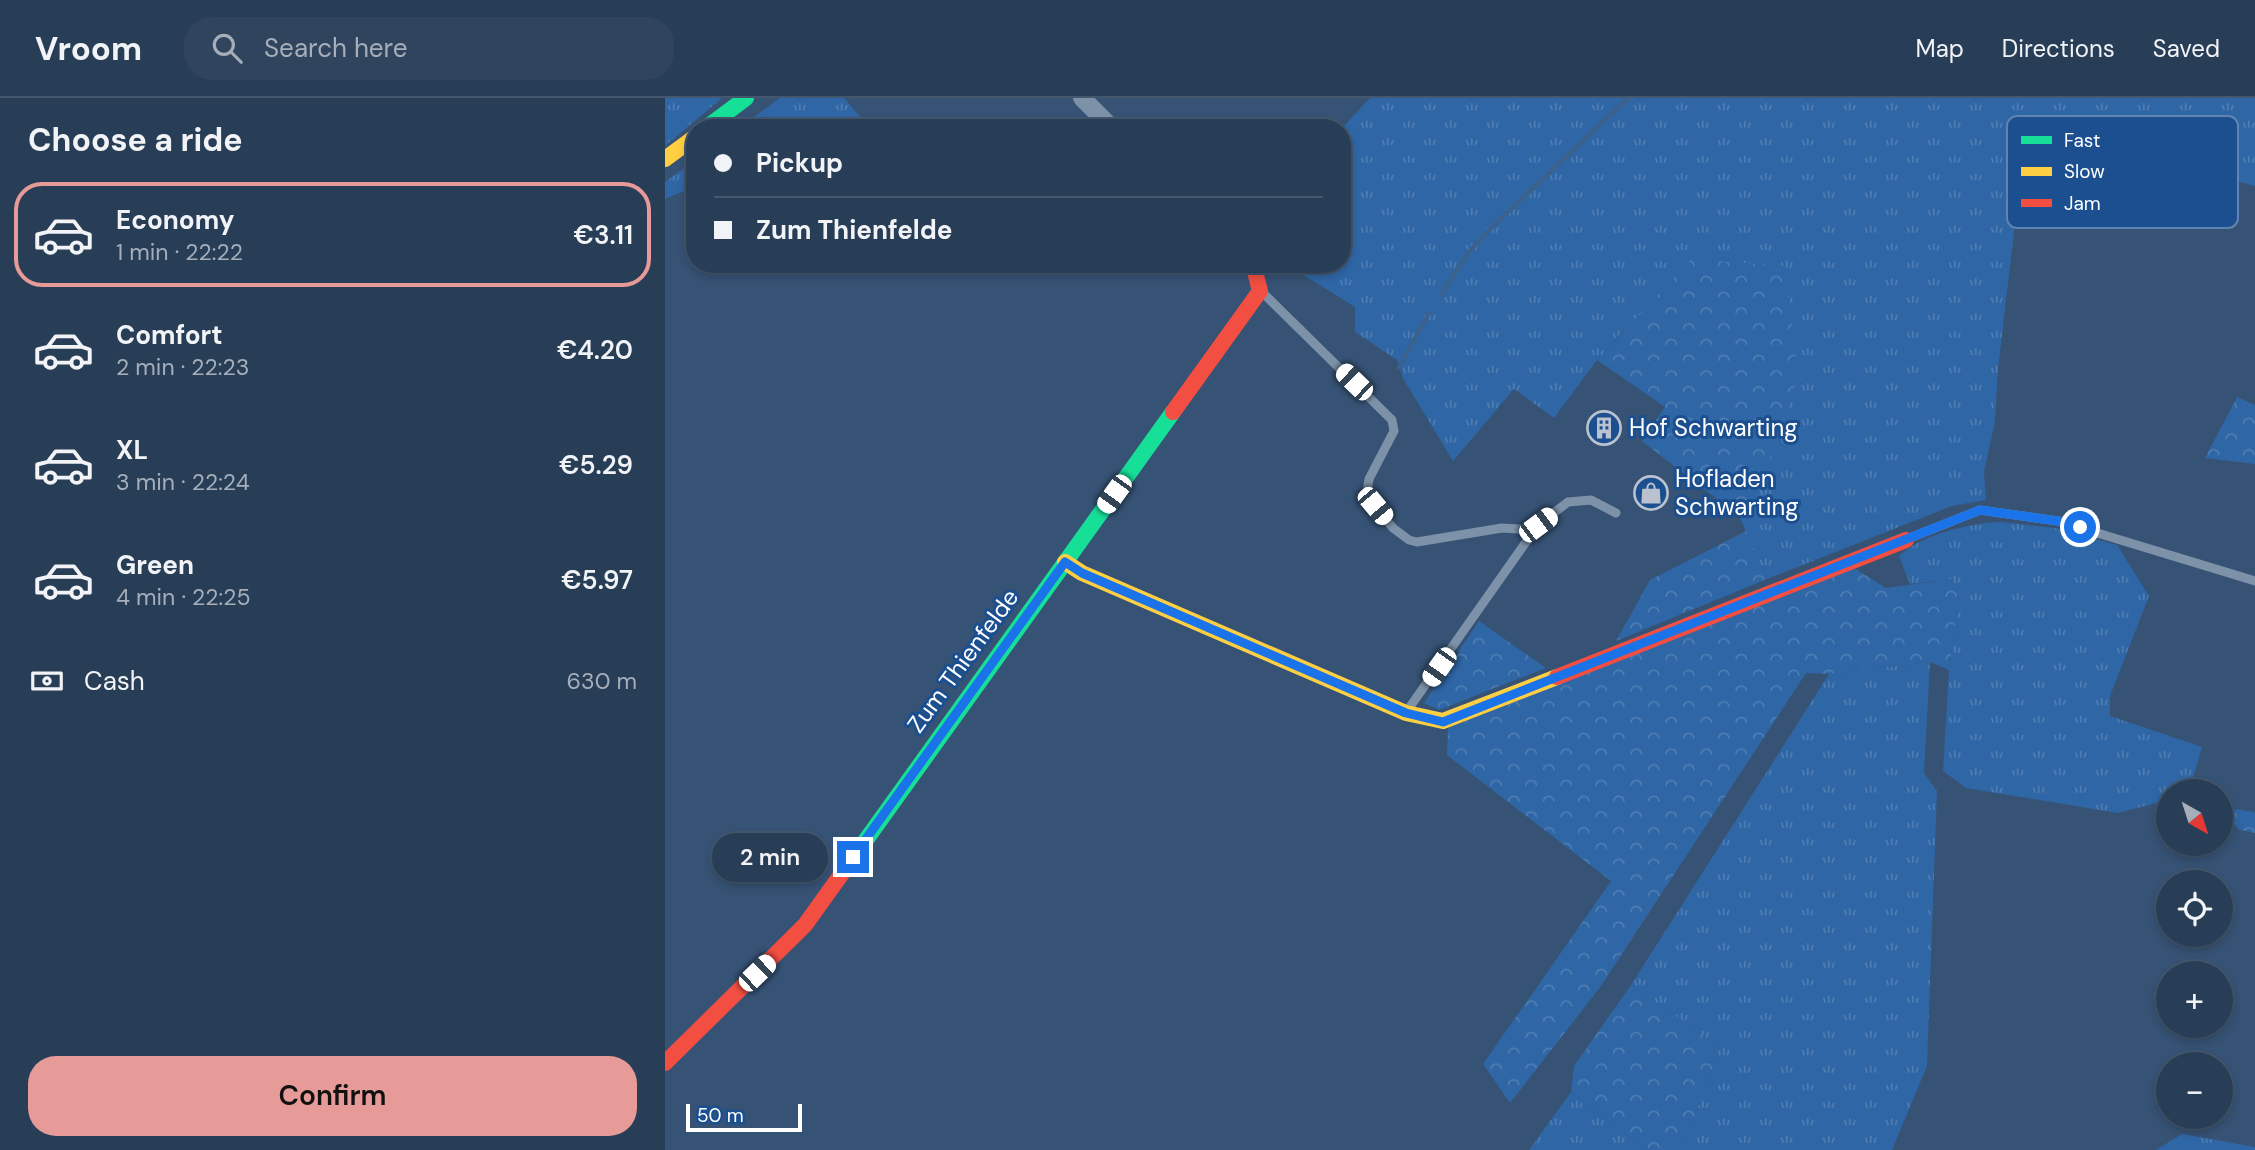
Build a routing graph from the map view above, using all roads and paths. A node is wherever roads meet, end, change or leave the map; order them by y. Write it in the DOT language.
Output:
graph roads {
  1 [pos="745,98"];
  2 [pos="1082,98"];
  3 [pos="718,119"];
  4 [pos="1103,119"];
  5 [pos="686,143"];
  6 [pos="665,159"];
  7 [pos="1255,273"];
  8 [pos="1260,291"];
  9 [pos="1616,513"];
  10 [pos="1534,530"];
  11 [pos="1906,540"];
  12 [pos="1065,562"];
  13 [pos="2255,581"];
  14 [pos="1406,713"];
  15 [pos="665,1063"];
  1 -- 3 [label="street"];
  2 -- 4 [label="street"];
  5 -- 6 [label="street"];
  7 -- 8 [label="street"];
  8 -- 10 [label="lane"];
  8 -- 12 [label="street, Zum Thienfelde"];
  9 -- 10 [label="lane"];
  10 -- 14 [label="lane"];
  11 -- 13 [label="lane"];
  11 -- 14 [label="street"];
  12 -- 14 [label="street"];
  12 -- 15 [label="street, Zum Thienfelde"];
}
